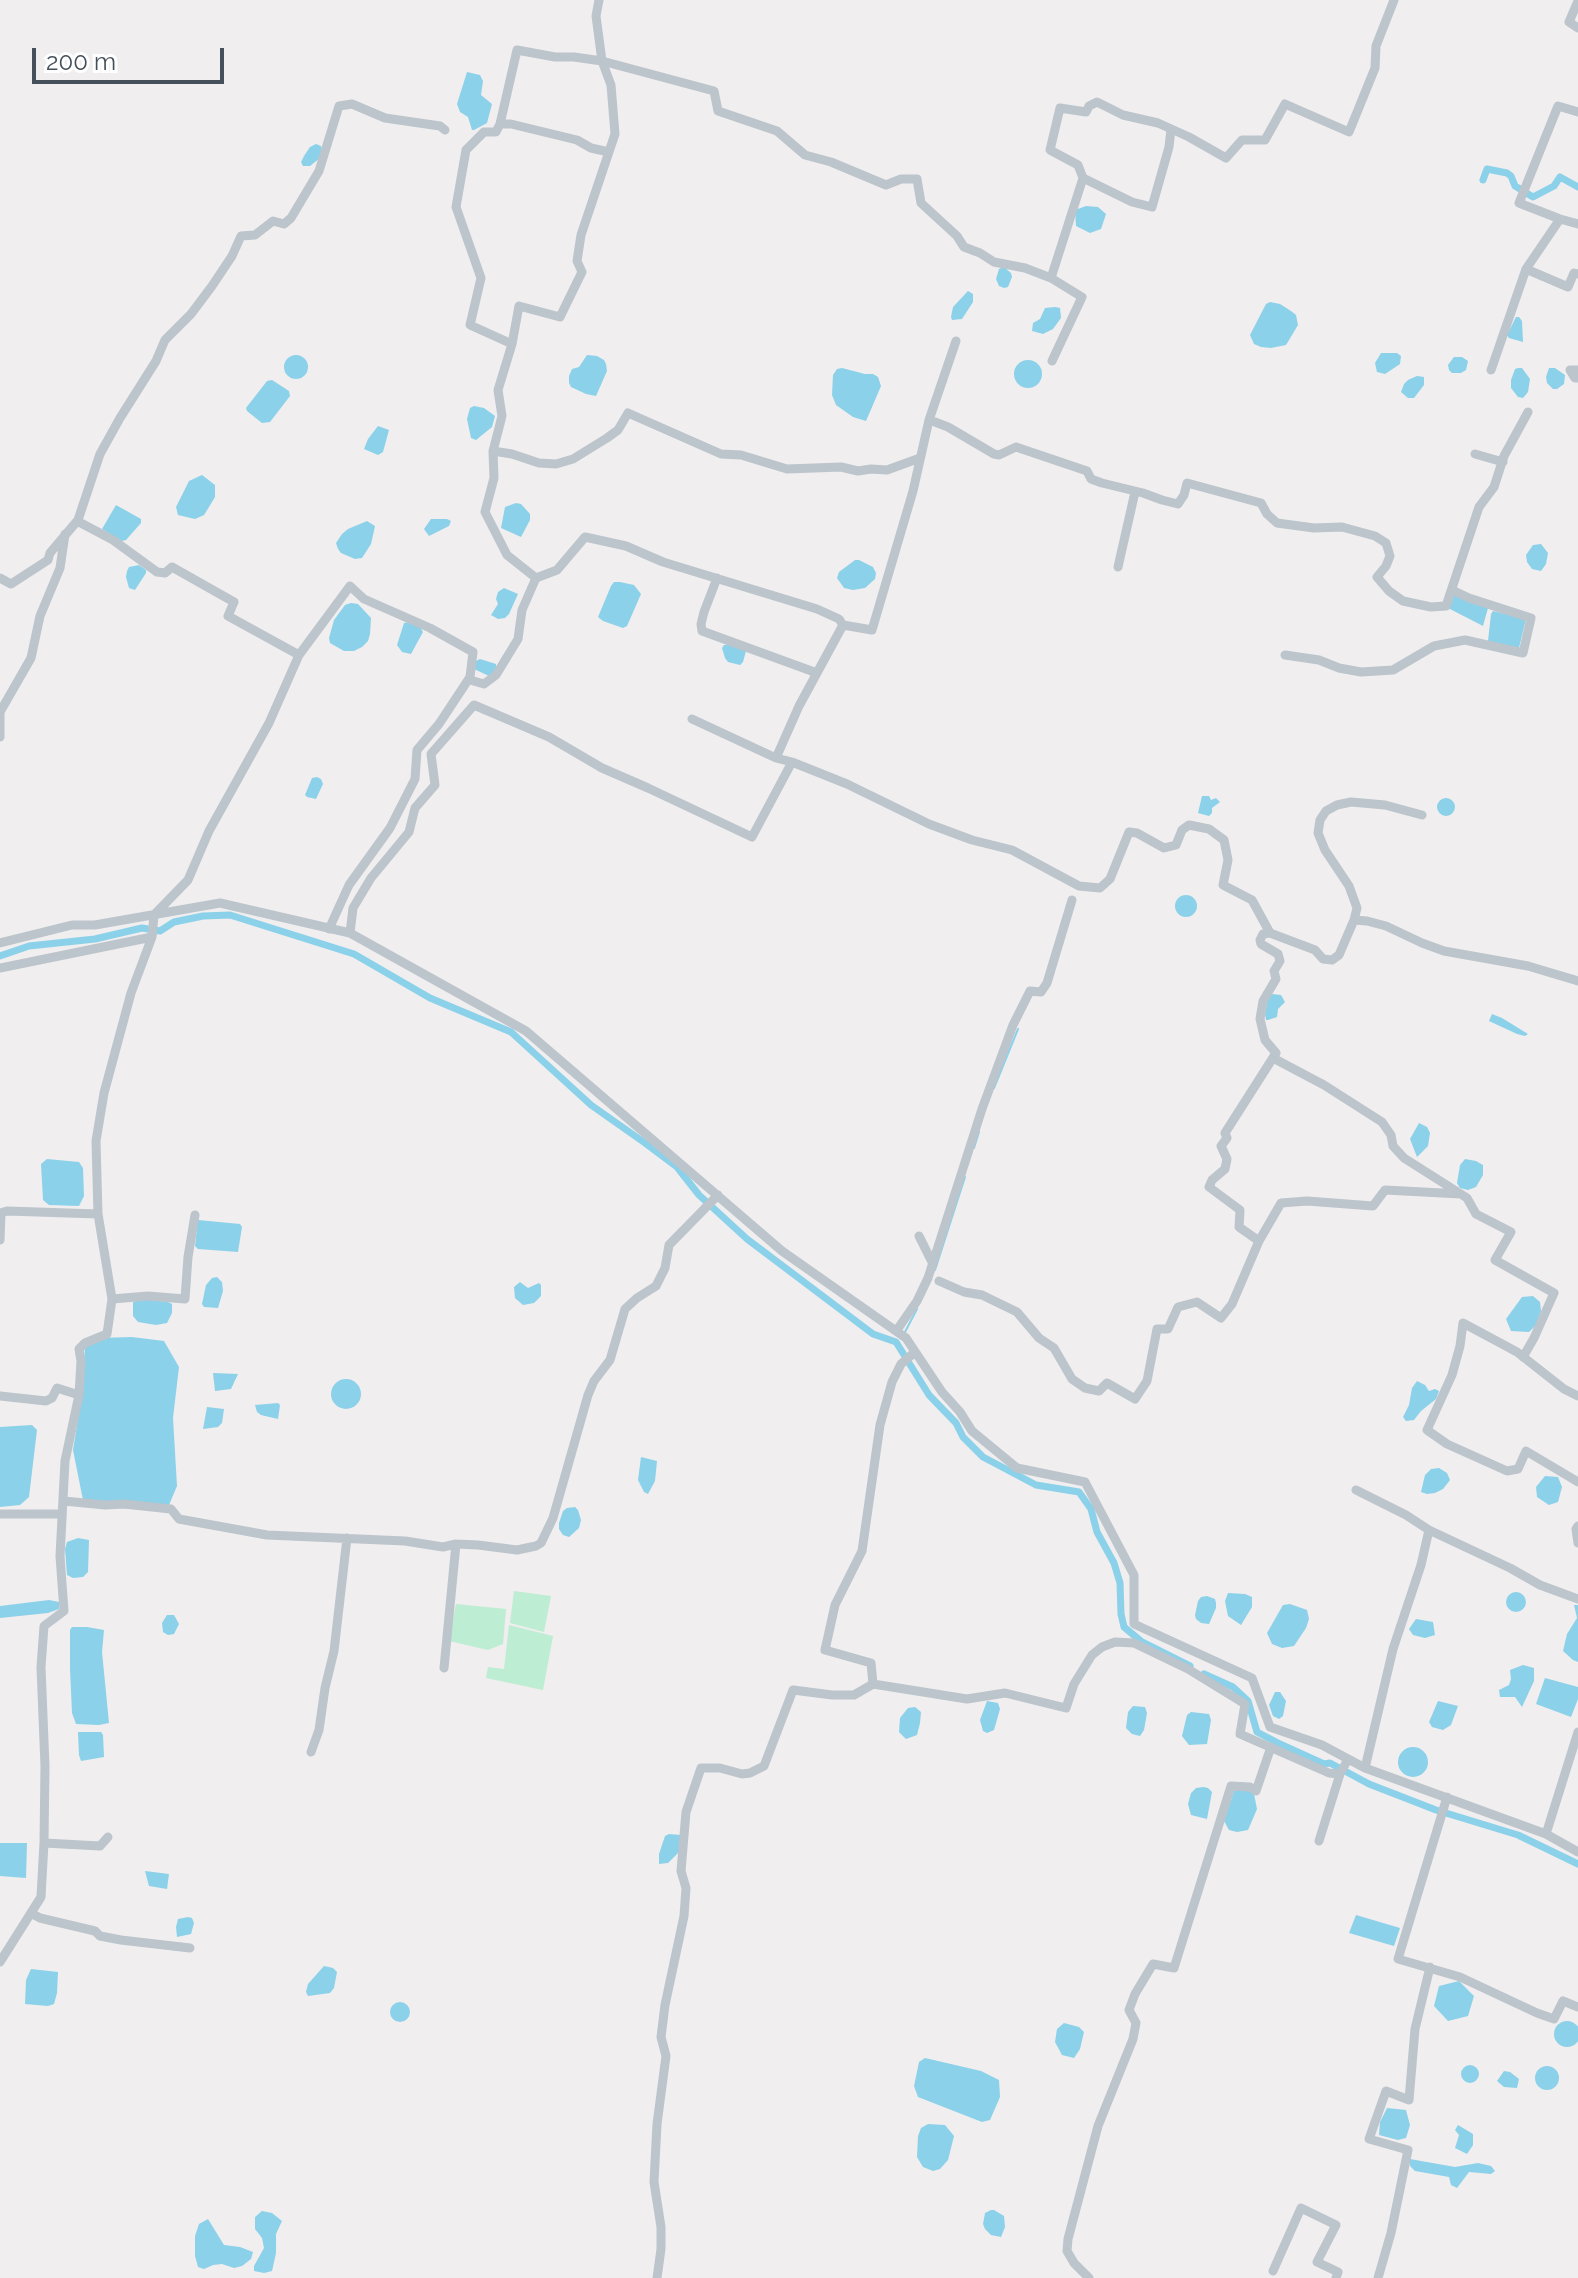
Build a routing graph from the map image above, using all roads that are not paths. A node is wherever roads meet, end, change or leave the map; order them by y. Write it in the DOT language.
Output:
graph roads {
  1 [pos="599,0"];
  2 [pos="1394,0"];
  3 [pos="1578,1"];
  4 [pos="1578,28"];
  5 [pos="602,61"];
  6 [pos="1578,112"];
  7 [pos="500,124"];
  8 [pos="1171,129"];
  9 [pos="445,130"];
  10 [pos="609,152"];
  11 [pos="1083,178"];
  12 [pos="1560,219"];
  13 [pos="1578,224"];
  14 [pos="1526,269"];
  15 [pos="1578,274"];
  16 [pos="1051,278"];
  17 [pos="956,341"];
  18 [pos="512,344"];
  19 [pos="1052,361"];
  20 [pos="1491,370"];
  21 [pos="1578,370"];
  22 [pos="1578,378"];
  23 [pos="1528,412"];
  24 [pos="935,422"];
  25 [pos="493,451"];
  26 [pos="1475,454"];
  27 [pos="920,458"];
  28 [pos="1503,462"];
  29 [pos="1135,492"];
  30 [pos="77,521"];
  31 [pos="66,533"];
  32 [pos="1118,567"];
  33 [pos="0,578"];
  34 [pos="536,578"];
  35 [pos="717,578"];
  36 [pos="1452,590"];
  37 [pos="843,625"];
  38 [pos="299,655"];
  39 [pos="1285,655"];
  40 [pos="817,673"];
  41 [pos="470,677"];
  42 [pos="692,719"];
  43 [pos="0,737"];
  44 [pos="776,758"];
  45 [pos="792,762"];
  46 [pos="1422,815"];
  47 [pos="1072,900"];
  48 [pos="1354,920"];
  49 [pos="152,928"];
  50 [pos="329,929"];
  51 [pos="350,933"];
  52 [pos="1270,933"];
  53 [pos="0,943"];
  54 [pos="0,968"];
  55 [pos="1578,981"];
  56 [pos="1273,1058"];
  57 [pos="1461,1194"];
  58 [pos="715,1198"];
  59 [pos="98,1214"];
  60 [pos="195,1215"];
  61 [pos="919,1236"];
  62 [pos="0,1240"];
  63 [pos="1259,1241"];
  64 [pos="933,1264"];
  65 [pos="1244,1279"];
  66 [pos="939,1281"];
  67 [pos="1255,1284"];
  68 [pos="112,1299"];
  69 [pos="897,1330"];
  70 [pos="913,1354"];
  71 [pos="1523,1357"];
  72 [pos="79,1395"];
  73 [pos="0,1396"];
  74 [pos="1578,1396"];
  75 [pos="1578,1482"];
  76 [pos="1356,1490"];
  77 [pos="64,1501"];
  78 [pos="0,1514"];
  79 [pos="62,1514"];
  80 [pos="1578,1526"];
  81 [pos="1429,1530"];
  82 [pos="347,1538"];
  83 [pos="1578,1543"];
  84 [pos="456,1544"];
  85 [pos="1578,1599"];
  86 [pos="444,1668"];
  87 [pos="873,1684"];
  88 [pos="1578,1732"];
  89 [pos="1271,1747"];
  90 [pos="311,1752"];
  91 [pos="1347,1760"];
  92 [pos="1365,1768"];
  93 [pos="1340,1774"];
  94 [pos="1447,1797"];
  95 [pos="1546,1834"];
  96 [pos="108,1837"];
  97 [pos="1319,1841"];
  98 [pos="44,1843"];
  99 [pos="1578,1852"];
  100 [pos="31,1913"];
  101 [pos="190,1948"];
  102 [pos="0,1962"];
  103 [pos="1430,1967"];
  104 [pos="1578,2007"];
  105 [pos="1273,2271"];
  106 [pos="657,2278"];
  107 [pos="1089,2278"];
  108 [pos="1336,2278"];
  109 [pos="1378,2278"];
  1 -- 5 [label="street"];
  2 -- 8 [label="street"];
  3 -- 4 [label="street"];
  5 -- 7 [label="street"];
  5 -- 10 [label="street"];
  5 -- 16 [label="street"];
  6 -- 12 [label="street"];
  7 -- 10 [label="street"];
  7 -- 18 [label="street"];
  8 -- 11 [label="street"];
  8 -- 11 [label="street"];
  9 -- 30 [label="street"];
  10 -- 18 [label="street"];
  11 -- 16 [label="street"];
  12 -- 13 [label="street"];
  12 -- 14 [label="street"];
  14 -- 15 [label="street"];
  14 -- 20 [label="street"];
  16 -- 19 [label="street"];
  17 -- 27 [label="street"];
  18 -- 25 [label="street"];
  21 -- 22 [label="street"];
  23 -- 28 [label="street"];
  24 -- 29 [label="street"];
  25 -- 27 [label="street"];
  25 -- 34 [label="street"];
  26 -- 28 [label="street"];
  27 -- 37 [label="street"];
  28 -- 36 [label="street"];
  29 -- 32 [label="street"];
  29 -- 36 [label="street"];
  30 -- 31 [label="street"];
  30 -- 38 [label="street"];
  31 -- 33 [label="street"];
  31 -- 43 [label="street"];
  34 -- 35 [label="street"];
  34 -- 41 [label="street"];
  35 -- 37 [label="street"];
  35 -- 40 [label="street"];
  36 -- 39 [label="street"];
  37 -- 40 [label="street"];
  38 -- 41 [label="street"];
  38 -- 49 [label="street"];
  40 -- 44 [label="street"];
  41 -- 50 [label="street"];
  42 -- 44 [label="street"];
  44 -- 45 [label="street"];
  45 -- 51 [label="street"];
  45 -- 52 [label="street"];
  46 -- 48 [label="street"];
  47 -- 64 [label="street"];
  48 -- 52 [label="street"];
  48 -- 55 [label="street"];
  49 -- 50 [label="street"];
  49 -- 53 [label="street"];
  49 -- 54 [label="street"];
  49 -- 59 [label="street"];
  50 -- 51 [label="street"];
  51 -- 58 [label="street"];
  52 -- 56 [label="street"];
  56 -- 57 [label="street"];
  56 -- 63 [label="street"];
  57 -- 63 [label="street"];
  57 -- 71 [label="street"];
  58 -- 69 [label="street"];
  58 -- 84 [label="street"];
  59 -- 62 [label="street"];
  59 -- 68 [label="street"];
  60 -- 68 [label="street"];
  61 -- 64 [label="street"];
  63 -- 65 [label="street"];
  64 -- 69 [label="street"];
  65 -- 66 [label="street"];
  65 -- 67 [label="street"];
  68 -- 72 [label="street"];
  69 -- 70 [label="street"];
  70 -- 87 [label="street"];
  70 -- 91 [label="street"];
  71 -- 74 [label="street"];
  71 -- 75 [label="street"];
  72 -- 73 [label="street"];
  72 -- 77 [label="street"];
  76 -- 81 [label="street"];
  77 -- 79 [label="street"];
  77 -- 82 [label="street"];
  78 -- 79 [label="street"];
  79 -- 98 [label="street"];
  80 -- 83 [label="street"];
  81 -- 85 [label="street"];
  81 -- 92 [label="street"];
  82 -- 84 [label="street"];
  82 -- 90 [label="street"];
  84 -- 86 [label="street"];
  87 -- 89 [label="street"];
  87 -- 106 [label="street"];
  88 -- 95 [label="street"];
  89 -- 93 [label="street"];
  89 -- 107 [label="street"];
  91 -- 92 [label="street"];
  91 -- 93 [label="street"];
  92 -- 94 [label="street"];
  93 -- 97 [label="street"];
  94 -- 95 [label="street"];
  94 -- 103 [label="street"];
  95 -- 99 [label="street"];
  96 -- 98 [label="street"];
  98 -- 100 [label="street"];
  100 -- 101 [label="street"];
  100 -- 102 [label="street"];
  103 -- 104 [label="street"];
  103 -- 109 [label="street"];
  105 -- 108 [label="street"];
}
